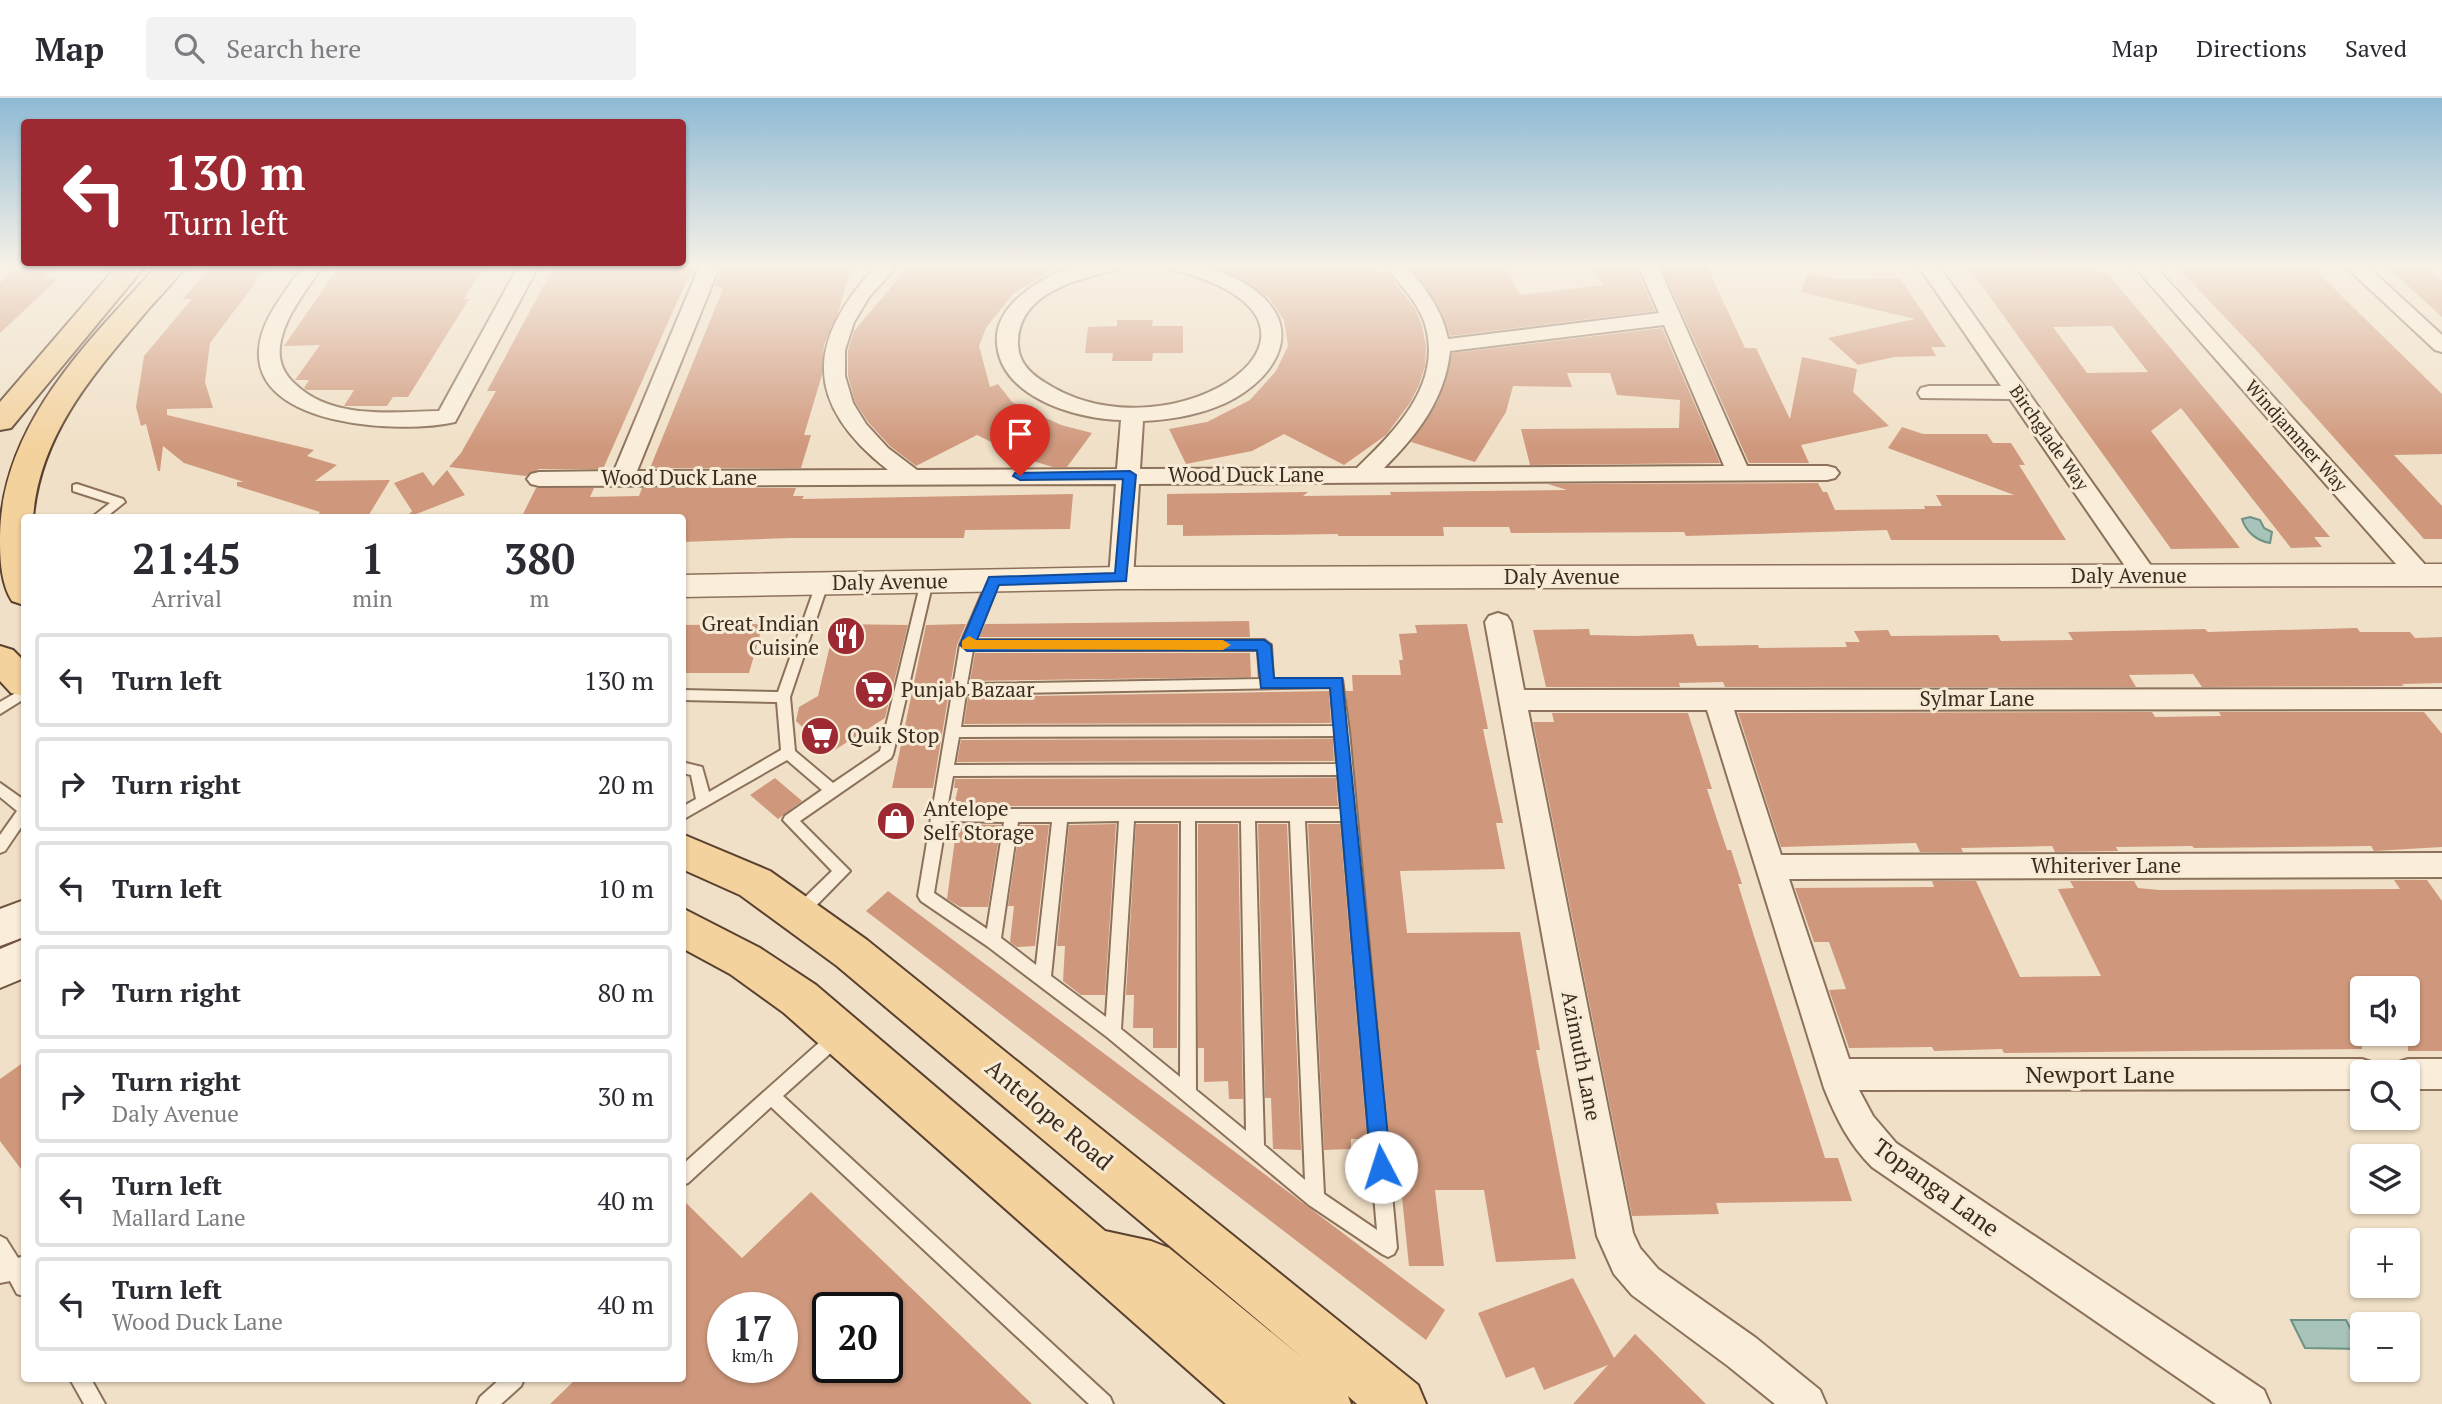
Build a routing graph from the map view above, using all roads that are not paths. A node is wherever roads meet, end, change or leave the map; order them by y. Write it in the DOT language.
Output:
graph roads {
  1 [pos="79,326"];
  2 [pos="120,326"];
  3 [pos="279,326"];
  4 [pos="496,326"];
  5 [pos="685,326"];
  6 [pos="843,326"];
  7 [pos="1009,326"];
  8 [pos="1271,326"];
  9 [pos="1433,326"];
  10 [pos="1606,326"];
  11 [pos="1674,326"];
  12 [pos="1970,326"];
  13 [pos="2200,326"];
  14 [pos="2420,326"];
  15 [pos="1441,346"];
  16 [pos="2442,346"];
  17 [pos="2016,392"];
  18 [pos="1929,393"];
  19 [pos="1132,415"];
  20 [pos="0,421"];
  21 [pos="1739,473"];
  22 [pos="1827,473"];
  23 [pos="1130,475"];
  24 [pos="1363,475"];
  25 [pos="623,477"];
  26 [pos="910,477"];
  27 [pos="539,479"];
  28 [pos="77,488"];
  29 [pos="102,514"];
  30 [pos="2431,575"];
  31 [pos="2145,576"];
  32 [pos="1121,578"];
  33 [pos="994,580"];
  34 [pos="928,581"];
  35 [pos="822,584"];
  36 [pos="21,586"];
  37 [pos="686,586"];
  38 [pos="1498,622"];
  39 [pos="967,645"];
  40 [pos="0,659"];
  41 [pos="21,680"];
  42 [pos="1267,684"];
  43 [pos="961,689"];
  44 [pos="21,695"];
  45 [pos="686,695"];
  46 [pos="783,697"];
  47 [pos="1717,699"];
  48 [pos="2442,699"];
  49 [pos="1513,700"];
  50 [pos="0,709"];
  51 [pos="1342,731"];
  52 [pos="953,732"];
  53 [pos="788,753"];
  54 [pos="686,768"];
  55 [pos="1345,769"];
  56 [pos="947,771"];
  57 [pos="0,789"];
  58 [pos="833,791"];
  59 [pos="704,802"];
  60 [pos="21,807"];
  61 [pos="686,812"];
  62 [pos="21,815"];
  63 [pos="1349,815"];
  64 [pos="940,816"];
  65 [pos="1012,816"];
  66 [pos="1060,816"];
  67 [pos="1127,816"];
  68 [pos="1188,816"];
  69 [pos="1248,816"];
  70 [pos="1297,816"];
  71 [pos="0,847"];
  72 [pos="686,852"];
  73 [pos="2442,865"];
  74 [pos="1771,867"];
  75 [pos="799,913"];
  76 [pos="21,919"];
  77 [pos="0,928"];
  78 [pos="686,928"];
  79 [pos="993,941"];
  80 [pos="21,959"];
  81 [pos="0,969"];
  82 [pos="1043,978"];
  83 [pos="1113,1032"];
  84 [pos="840,1034"];
  85 [pos="2350,1074"];
  86 [pos="2420,1074"];
  87 [pos="2442,1074"];
  88 [pos="1838,1075"];
  89 [pos="1188,1095"];
  90 [pos="771,1096"];
  91 [pos="1255,1150"];
  92 [pos="686,1173"];
  93 [pos="1315,1199"];
  94 [pos="0,1245"];
  95 [pos="1096,1255"];
  96 [pos="16,1274"];
  97 [pos="82,1382"];
  98 [pos="511,1382"];
  99 [pos="1373,1396"];
  100 [pos="95,1404"];
  101 [pos="487,1404"];
  102 [pos="1103,1404"];
  103 [pos="1267,1404"];
  104 [pos="1324,1404"];
  105 [pos="1807,1404"];
  106 [pos="2250,1404"];
  1 -- 20 [label="main road"];
  2 -- 36 [label="main road"];
  3 -- 4 [label="street"];
  5 -- 25 [label="street"];
  6 -- 26 [label="street"];
  7 -- 19 [label="street"];
  8 -- 19 [label="street"];
  9 -- 15 [label="street"];
  10 -- 15 [label="street"];
  11 -- 21 [label="street"];
  12 -- 17 [label="street, Birchglade Way"];
  13 -- 30 [label="street, Windjammer Way"];
  14 -- 16 [label="street"];
  15 -- 24 [label="street"];
  17 -- 18 [label="street"];
  17 -- 31 [label="street, Birchglade Way"];
  19 -- 23 [label="street"];
  21 -- 22 [label="street, Wood Duck Lane"];
  21 -- 24 [label="street, Wood Duck Lane"];
  23 -- 24 [label="street, Wood Duck Lane"];
  23 -- 26 [label="street, Wood Duck Lane"];
  23 -- 32 [label="street"];
  25 -- 26 [label="street, Wood Duck Lane"];
  25 -- 27 [label="street, Wood Duck Lane"];
  28 -- 29 [label="lane"];
  30 -- 31 [label="street, Daly Avenue"];
  31 -- 32 [label="street, Daly Avenue"];
  32 -- 33 [label="street, Daly Avenue"];
  33 -- 34 [label="street, Daly Avenue"];
  33 -- 39 [label="lane"];
  34 -- 35 [label="street, Daly Avenue"];
  34 -- 58 [label="lane"];
  35 -- 37 [label="street, Daly Avenue"];
  35 -- 46 [label="lane"];
  38 -- 49 [label="street, Azimuth Lane"];
  39 -- 42 [label="lane"];
  39 -- 43 [label="lane"];
  40 -- 41 [label="main road"];
  42 -- 43 [label="lane"];
  42 -- 51 [label="lane"];
  43 -- 52 [label="lane"];
  44 -- 50 [label="lane"];
  45 -- 46 [label="lane"];
  46 -- 53 [label="lane"];
  47 -- 48 [label="street, Sylmar Lane"];
  47 -- 49 [label="street, Sylmar Lane"];
  47 -- 74 [label="street, Topanga Lane"];
  49 -- 105 [label="street, Azimuth Lane"];
  51 -- 52 [label="lane"];
  51 -- 55 [label="lane"];
  52 -- 56 [label="lane"];
  53 -- 58 [label="lane"];
  53 -- 59 [label="lane"];
  54 -- 59 [label="lane"];
  55 -- 56 [label="lane"];
  55 -- 63 [label="lane"];
  56 -- 64 [label="lane"];
  57 -- 60 [label="lane"];
  58 -- 75 [label="lane"];
  59 -- 61 [label="lane"];
  62 -- 71 [label="lane"];
  63 -- 70 [label="lane"];
  63 -- 93 [label="lane"];
  64 -- 65 [label="lane"];
  64 -- 79 [label="lane"];
  65 -- 66 [label="lane"];
  65 -- 79 [label="lane"];
  66 -- 67 [label="lane"];
  66 -- 82 [label="lane"];
  67 -- 68 [label="lane"];
  67 -- 83 [label="lane"];
  68 -- 69 [label="lane"];
  68 -- 89 [label="lane"];
  69 -- 70 [label="lane"];
  69 -- 91 [label="lane"];
  70 -- 93 [label="lane"];
  72 -- 75 [label="main road, Antelope Road"];
  73 -- 74 [label="street, Whiteriver Lane"];
  74 -- 88 [label="street, Topanga Lane"];
  75 -- 99 [label="main road, Antelope Road"];
  76 -- 77 [label="main road"];
  78 -- 84 [label="main road"];
  79 -- 82 [label="lane"];
  80 -- 81 [label="main road"];
  82 -- 83 [label="lane"];
  83 -- 89 [label="lane"];
  84 -- 90 [label="lane"];
  84 -- 95 [label="main road"];
  85 -- 88 [label="street, Newport Lane"];
  86 -- 87 [label="street"];
  88 -- 106 [label="street, Topanga Lane"];
  89 -- 91 [label="lane"];
  90 -- 92 [label="lane"];
  90 -- 102 [label="lane"];
  91 -- 93 [label="lane"];
  94 -- 96 [label="lane"];
  95 -- 103 [label="main road"];
  95 -- 104 [label="main road"];
  97 -- 100 [label="lane"];
  98 -- 101 [label="lane"];
}
